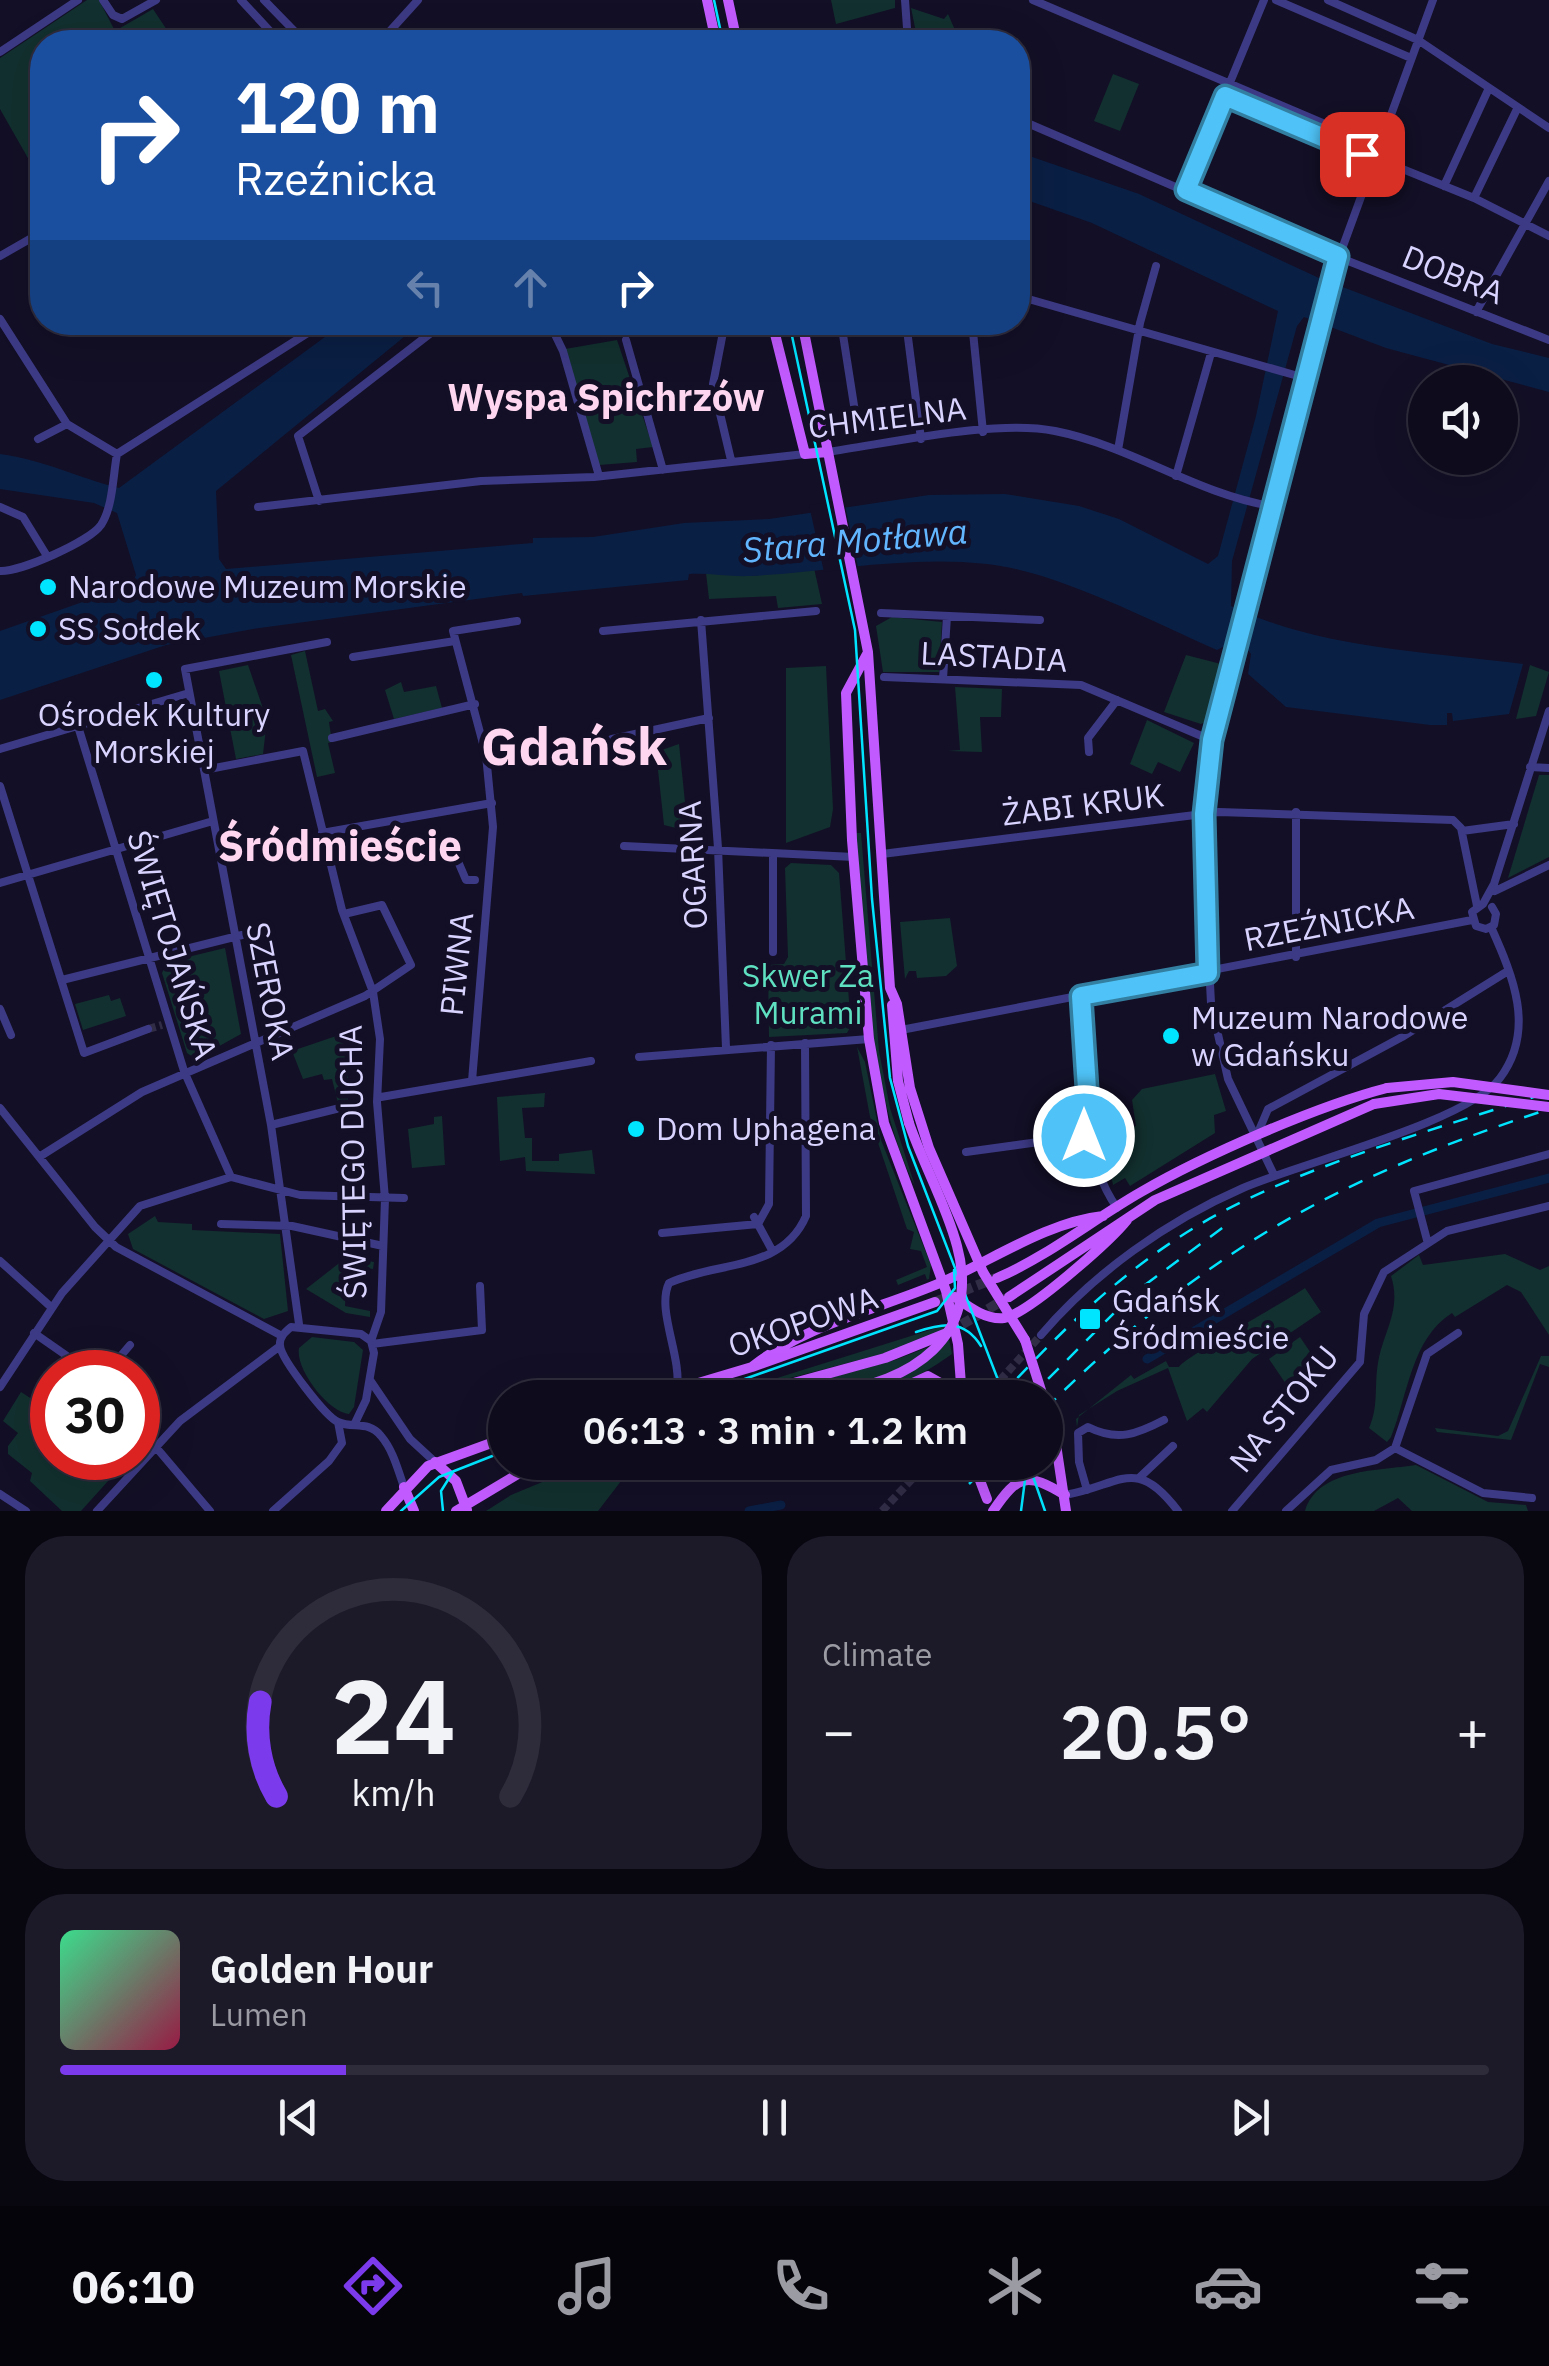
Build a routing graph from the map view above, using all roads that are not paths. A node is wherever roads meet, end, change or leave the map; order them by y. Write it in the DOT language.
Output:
graph roads {
  1 [pos="78,0"];
  2 [pos="103,0"];
  3 [pos="156,0"];
  4 [pos="240,0"];
  5 [pos="264,0"];
  6 [pos="418,0"];
  7 [pos="707,0"];
  8 [pos="728,0"];
  9 [pos="904,0"];
  10 [pos="1033,0"];
  11 [pos="1264,0"];
  12 [pos="1276,0"];
  13 [pos="1328,0"];
  14 [pos="1355,0"];
  15 [pos="1432,0"];
  16 [pos="1351,10"];
  17 [pos="33,30"];
  18 [pos="269,30"];
  19 [pos="293,30"];
  20 [pos="391,30"];
  21 [pos="713,30"];
  22 [pos="734,30"];
  23 [pos="907,30"];
  24 [pos="30,32"];
  25 [pos="1418,40"];
  26 [pos="0,52"];
  27 [pos="1412,58"];
  28 [pos="1230,82"];
  29 [pos="1489,88"];
  30 [pos="1225,96"];
  31 [pos="1518,107"];
  32 [pos="1030,124"];
  33 [pos="1549,128"];
  34 [pos="1378,147"];
  35 [pos="1375,157"];
  36 [pos="1549,181"];
  37 [pos="1444,186"];
  38 [pos="1186,190"];
  39 [pos="1474,198"];
  40 [pos="1526,222"];
  41 [pos="1549,236"];
  42 [pos="30,239"];
  43 [pos="0,256"];
  44 [pos="1338,256"];
  45 [pos="1156,266"];
  46 [pos="1030,300"];
  47 [pos="1476,312"];
  48 [pos="0,318"];
  49 [pos="1138,332"];
  50 [pos="305,335"];
  51 [pos="428,335"];
  52 [pos="555,335"];
  53 [pos="722,335"];
  54 [pos="775,335"];
  55 [pos="805,335"];
  56 [pos="843,335"];
  57 [pos="908,335"];
  58 [pos="973,335"];
  59 [pos="626,340"];
  60 [pos="1549,340"];
  61 [pos="1211,353"];
  62 [pos="1305,378"];
  63 [pos="67,424"];
  64 [pos="858,431"];
  65 [pos="983,432"];
  66 [pos="38,439"];
  67 [pos="921,439"];
  68 [pos="1118,450"];
  69 [pos="828,452"];
  70 [pos="117,454"];
  71 [pos="805,454"];
  72 [pos="731,460"];
  73 [pos="663,470"];
  74 [pos="599,476"];
  75 [pos="1176,476"];
  76 [pos="318,502"];
  77 [pos="1271,506"];
  78 [pos="0,507"];
  79 [pos="258,508"];
  80 [pos="47,556"];
  81 [pos="0,571"];
  82 [pos="816,612"];
  83 [pos="881,613"];
  84 [pos="947,616"];
  85 [pos="701,620"];
  86 [pos="1040,620"];
  87 [pos="517,621"];
  88 [pos="603,631"];
  89 [pos="455,641"];
  90 [pos="327,642"];
  91 [pos="868,652"];
  92 [pos="353,657"];
  93 [pos="884,677"];
  94 [pos="943,679"];
  95 [pos="189,692"];
  96 [pos="1117,700"];
  97 [pos="475,704"];
  98 [pos="1549,712"];
  99 [pos="709,718"];
  100 [pos="77,723"];
  101 [pos="332,738"];
  102 [pos="612,739"];
  103 [pos="1212,740"];
  104 [pos="0,749"];
  105 [pos="521,752"];
  106 [pos="1089,752"];
  107 [pos="486,754"];
  108 [pos="1530,767"];
  109 [pos="1549,768"];
  110 [pos="204,770"];
  111 [pos="0,786"];
  112 [pos="492,802"];
  113 [pos="1296,812"];
  114 [pos="1204,814"];
  115 [pos="213,821"];
  116 [pos="1514,824"];
  117 [pos="1462,832"];
  118 [pos="322,833"];
  119 [pos="431,843"];
  120 [pos="624,846"];
  121 [pos="115,848"];
  122 [pos="718,853"];
  123 [pos="773,854"];
  124 [pos="882,854"];
  125 [pos="854,857"];
  126 [pos="1549,865"];
  127 [pos="28,875"];
  128 [pos="490,881"];
  129 [pos="0,883"];
  130 [pos="1494,888"];
  131 [pos="1484,906"];
  132 [pos="344,914"];
  133 [pos="1472,920"];
  134 [pos="1489,928"];
  135 [pos="238,935"];
  136 [pos="773,952"];
  137 [pos="149,956"];
  138 [pos="1296,957"];
  139 [pos="1508,971"];
  140 [pos="1208,973"];
  141 [pos="62,980"];
  142 [pos="890,988"];
  143 [pos="373,992"];
  144 [pos="1081,996"];
  145 [pos="0,1009"];
  146 [pos="148,1029"];
  147 [pos="902,1030"];
  148 [pos="11,1035"];
  149 [pos="868,1039"];
  150 [pos="254,1041"];
  151 [pos="805,1043"];
  152 [pos="771,1045"];
  153 [pos="726,1048"];
  154 [pos="639,1057"];
  155 [pos="592,1061"];
  156 [pos="184,1071"];
  157 [pos="472,1081"];
  158 [pos="1549,1095"];
  159 [pos="381,1097"];
  160 [pos="1375,1098"];
  161 [pos="0,1108"];
  162 [pos="340,1108"];
  163 [pos="1549,1108"];
  164 [pos="271,1124"];
  165 [pos="1090,1135"];
  166 [pos="1256,1139"];
  167 [pos="1262,1151"];
  168 [pos="966,1152"];
  169 [pos="1549,1154"];
  170 [pos="39,1157"];
  171 [pos="1274,1175"];
  172 [pos="231,1177"];
  173 [pos="282,1188"];
  174 [pos="404,1198"];
  175 [pos="385,1199"];
  176 [pos="1549,1206"];
  177 [pos="1116,1208"];
  178 [pos="1131,1214"];
  179 [pos="1105,1216"];
  180 [pos="756,1220"];
  181 [pos="222,1224"];
  182 [pos="287,1227"];
  183 [pos="662,1233"];
  184 [pos="108,1240"];
  185 [pos="1427,1240"];
  186 [pos="383,1246"];
  187 [pos="773,1252"];
  188 [pos="0,1261"];
  189 [pos="980,1264"];
  190 [pos="960,1274"];
  191 [pos="992,1279"];
  192 [pos="480,1286"];
  193 [pos="944,1286"];
  194 [pos="1009,1296"];
  195 [pos="935,1302"];
  196 [pos="52,1307"];
  197 [pos="1011,1316"];
  198 [pos="299,1324"];
  199 [pos="948,1333"];
  200 [pos="1458,1333"];
  201 [pos="34,1334"];
  202 [pos="1041,1335"];
  203 [pos="282,1336"];
  204 [pos="372,1342"];
  205 [pos="130,1345"];
  206 [pos="280,1346"];
  207 [pos="58,1350"];
  208 [pos="126,1350"];
  209 [pos="752,1367"];
  210 [pos="681,1370"];
  211 [pos="370,1380"];
  212 [pos="684,1380"];
  213 [pos="684,1380"];
  214 [pos="715,1380"];
  215 [pos="804,1380"];
  216 [pos="888,1380"];
  217 [pos="961,1380"];
  218 [pos="1,1386"];
  219 [pos="1164,1420"];
  220 [pos="338,1422"];
  221 [pos="355,1423"];
  222 [pos="160,1443"];
  223 [pos="488,1444"];
  224 [pos="1174,1446"];
  225 [pos="1395,1448"];
  226 [pos="160,1458"];
  227 [pos="435,1462"];
  228 [pos="1140,1476"];
  229 [pos="126,1480"];
  230 [pos="509,1480"];
  231 [pos="980,1480"];
  232 [pos="404,1487"];
  233 [pos="1087,1490"];
  234 [pos="0,1494"];
  235 [pos="1065,1496"];
  236 [pos="1532,1498"];
  237 [pos="991,1507"];
  238 [pos="462,1509"];
  239 [pos="101,1510"];
  240 [pos="26,1511"];
  241 [pos="210,1511"];
  242 [pos="273,1511"];
  243 [pos="386,1511"];
  244 [pos="414,1511"];
  245 [pos="1066,1511"];
  246 [pos="1178,1511"];
  247 [pos="1232,1511"];
  248 [pos="1286,1511"];
  1 -- 17 [label="street"];
  2 -- 3 [label="street"];
  4 -- 18 [label="street"];
  5 -- 19 [label="street"];
  6 -- 20 [label="street"];
  7 -- 21 [label="main road"];
  8 -- 22 [label="main road"];
  9 -- 23 [label="street"];
  10 -- 28 [label="street"];
  11 -- 28 [label="street"];
  12 -- 27 [label="street"];
  13 -- 16 [label="street"];
  14 -- 16 [label="street"];
  15 -- 25 [label="street"];
  16 -- 25 [label="street"];
  24 -- 26 [label="street"];
  25 -- 27 [label="street"];
  25 -- 29 [label="street"];
  27 -- 34 [label="street"];
  28 -- 30 [label="street"];
  28 -- 34 [label="street"];
  29 -- 31 [label="street"];
  29 -- 37 [label="street"];
  30 -- 35 [label="street"];
  30 -- 38 [label="street"];
  31 -- 33 [label="street"];
  31 -- 39 [label="street"];
  32 -- 38 [label="street, DOBRA"];
  34 -- 35 [label="street"];
  35 -- 37 [label="street"];
  35 -- 44 [label="street"];
  36 -- 40 [label="street"];
  37 -- 39 [label="street"];
  38 -- 44 [label="street, DOBRA"];
  39 -- 40 [label="street"];
  40 -- 41 [label="street"];
  40 -- 47 [label="street"];
  42 -- 43 [label="street"];
  44 -- 47 [label="street, DOBRA"];
  44 -- 62 [label="street"];
  45 -- 49 [label="street"];
  46 -- 49 [label="street"];
  47 -- 60 [label="street, DOBRA"];
  48 -- 63 [label="street"];
  49 -- 61 [label="street"];
  49 -- 68 [label="street"];
  50 -- 70 [label="street"];
  51 -- 76 [label="street"];
  52 -- 74 [label="street"];
  53 -- 72 [label="street"];
  54 -- 71 [label="main road"];
  55 -- 69 [label="main road"];
  56 -- 64 [label="street"];
  57 -- 67 [label="street"];
  58 -- 65 [label="street"];
  59 -- 73 [label="street"];
  61 -- 62 [label="street"];
  61 -- 75 [label="street"];
  62 -- 77 [label="street"];
  63 -- 66 [label="street"];
  63 -- 70 [label="street"];
  65 -- 67 [label="street, CHMIELNA"];
  65 -- 68 [label="street, CHMIELNA"];
  67 -- 69 [label="street, CHMIELNA"];
  68 -- 75 [label="street, CHMIELNA"];
  69 -- 71 [label="main road, CHMIELNA"];
  69 -- 91 [label="main road"];
  70 -- 80 [label="street"];
  71 -- 72 [label="street, CHMIELNA"];
  72 -- 73 [label="street, CHMIELNA"];
  73 -- 74 [label="street, CHMIELNA"];
  74 -- 76 [label="street, CHMIELNA"];
  75 -- 77 [label="street, CHMIELNA"];
  76 -- 79 [label="street, CHMIELNA"];
  77 -- 103 [label="street"];
  78 -- 80 [label="street"];
  80 -- 81 [label="street"];
  82 -- 85 [label="street"];
  83 -- 84 [label="street"];
  84 -- 86 [label="street"];
  84 -- 94 [label="street"];
  85 -- 88 [label="street"];
  85 -- 99 [label="street, OGARNA"];
  87 -- 89 [label="street, PIWNA"];
  89 -- 92 [label="street"];
  89 -- 97 [label="street, PIWNA"];
  90 -- 95 [label="street, SZEROKA"];
  91 -- 124 [label="main road"];
  91 -- 125 [label="main road"];
  93 -- 94 [label="street, LASTADIA"];
  94 -- 96 [label="street, LASTADIA"];
  95 -- 100 [label="street"];
  95 -- 110 [label="street, SZEROKA"];
  96 -- 103 [label="street, LASTADIA"];
  96 -- 106 [label="street"];
  97 -- 101 [label="street"];
  97 -- 107 [label="street, PIWNA"];
  98 -- 108 [label="street"];
  99 -- 102 [label="street"];
  99 -- 122 [label="street, OGARNA"];
  100 -- 104 [label="street"];
  100 -- 121 [label="street, ŚWIĘTOJAŃSKA"];
  103 -- 114 [label="street"];
  105 -- 107 [label="street"];
  107 -- 112 [label="street, PIWNA"];
  108 -- 109 [label="street"];
  108 -- 116 [label="street"];
  110 -- 115 [label="street, SZEROKA"];
  110 -- 118 [label="street, ŚWIĘTEGO DUCHA"];
  111 -- 127 [label="street"];
  112 -- 118 [label="street"];
  112 -- 128 [label="street, PIWNA"];
  113 -- 114 [label="street, ŻABI KRUK"];
  113 -- 117 [label="street, ŻABI KRUK"];
  113 -- 138 [label="street"];
  114 -- 124 [label="street, ŻABI KRUK"];
  114 -- 140 [label="street"];
  115 -- 121 [label="street"];
  115 -- 135 [label="street, SZEROKA"];
  116 -- 117 [label="street"];
  116 -- 130 [label="street"];
  117 -- 131 [label="street"];
  118 -- 132 [label="street, ŚWIĘTEGO DUCHA"];
  119 -- 128 [label="street"];
  120 -- 122 [label="street"];
  121 -- 127 [label="street"];
  121 -- 137 [label="street, ŚWIĘTOJAŃSKA"];
  122 -- 123 [label="street"];
  122 -- 153 [label="street, OGARNA"];
  123 -- 125 [label="street"];
  123 -- 136 [label="street"];
  124 -- 142 [label="main road"];
  125 -- 149 [label="main road"];
  126 -- 130 [label="street"];
  127 -- 129 [label="street"];
  127 -- 141 [label="street"];
  128 -- 157 [label="street, PIWNA"];
  130 -- 131 [label="street"];
  131 -- 133 [label="street"];
  131 -- 134 [label="street"];
  132 -- 143 [label="street, ŚWIĘTEGO DUCHA"];
  132 -- 143 [label="street"];
  133 -- 134 [label="street"];
  133 -- 138 [label="street, RZEŹNICKA"];
  134 -- 139 [label="street"];
  135 -- 137 [label="street"];
  135 -- 150 [label="street, SZEROKA"];
  137 -- 141 [label="street"];
  137 -- 156 [label="street, ŚWIĘTOJAŃSKA"];
  138 -- 140 [label="street, RZEŹNICKA"];
  139 -- 166 [label="street"];
  139 -- 171 [label="street"];
  140 -- 144 [label="street, RZEŹNICKA"];
  140 -- 166 [label="street"];
  141 -- 146 [label="street"];
  142 -- 147 [label="main road"];
  142 -- 216 [label="main road, bridge"];
  143 -- 150 [label="street"];
  143 -- 159 [label="street, ŚWIĘTEGO DUCHA"];
  144 -- 147 [label="street, RZEŹNICKA"];
  144 -- 165 [label="street"];
  145 -- 148 [label="street"];
  147 -- 189 [label="main road"];
  149 -- 151 [label="street"];
  149 -- 193 [label="main road"];
  150 -- 156 [label="street"];
  150 -- 164 [label="street, SZEROKA"];
  151 -- 152 [label="street"];
  151 -- 187 [label="street"];
  152 -- 153 [label="street"];
  152 -- 180 [label="street"];
  153 -- 154 [label="street"];
  155 -- 157 [label="street"];
  156 -- 170 [label="street"];
  156 -- 172 [label="street, ŚWIĘTOJAŃSKA"];
  157 -- 159 [label="street"];
  158 -- 160 [label="main road, bridge"];
  159 -- 175 [label="street, ŚWIĘTEGO DUCHA"];
  160 -- 163 [label="main road, bridge"];
  160 -- 166 [label="main road"];
  160 -- 167 [label="main road"];
  161 -- 170 [label="street"];
  162 -- 164 [label="street"];
  164 -- 173 [label="street, SZEROKA"];
  165 -- 168 [label="street"];
  165 -- 177 [label="street"];
  166 -- 167 [label="street"];
  166 -- 177 [label="main road"];
  167 -- 171 [label="street"];
  167 -- 178 [label="main road"];
  169 -- 185 [label="street"];
  170 -- 184 [label="street"];
  171 -- 202 [label="street"];
  172 -- 173 [label="street"];
  172 -- 184 [label="street"];
  173 -- 175 [label="street"];
  173 -- 182 [label="street, SZEROKA"];
  174 -- 175 [label="street"];
  175 -- 186 [label="street, ŚWIĘTEGO DUCHA"];
  176 -- 185 [label="street, NA STOKU"];
  177 -- 179 [label="main road"];
  178 -- 194 [label="main road"];
  178 -- 197 [label="main road"];
  179 -- 189 [label="main road"];
  179 -- 191 [label="main road"];
  180 -- 183 [label="street"];
  180 -- 187 [label="street"];
  181 -- 182 [label="street"];
  182 -- 186 [label="street"];
  182 -- 198 [label="street, SZEROKA"];
  184 -- 196 [label="street"];
  184 -- 203 [label="street"];
  185 -- 247 [label="street, NA STOKU"];
  186 -- 204 [label="street, ŚWIĘTEGO DUCHA"];
  187 -- 210 [label="street"];
  188 -- 196 [label="street"];
  189 -- 190 [label="main road"];
  189 -- 191 [label="main road"];
  190 -- 191 [label="main road"];
  190 -- 193 [label="main road"];
  191 -- 197 [label="main road"];
  192 -- 204 [label="street"];
  193 -- 197 [label="main road"];
  193 -- 209 [label="main road"];
  193 -- 217 [label="main road"];
  195 -- 209 [label="main road, OKOPOWA"];
  196 -- 201 [label="street"];
  197 -- 235 [label="main road, bridge"];
  198 -- 203 [label="street"];
  198 -- 204 [label="street"];
  199 -- 215 [label="main road, OKOPOWA"];
  200 -- 225 [label="street"];
  201 -- 207 [label="street"];
  201 -- 218 [label="street"];
  203 -- 206 [label="street"];
  204 -- 211 [label="street, ŚWIĘTEGO DUCHA"];
  205 -- 208 [label="street"];
  206 -- 220 [label="street"];
  206 -- 222 [label="street"];
  209 -- 214 [label="main road, OKOPOWA"];
  210 -- 212 [label="street"];
  210 -- 213 [label="street"];
  211 -- 221 [label="street, ŚWIĘTEGO DUCHA"];
  211 -- 227 [label="street"];
  219 -- 233 [label="street"];
  220 -- 221 [label="street"];
  220 -- 242 [label="street"];
  221 -- 232 [label="street"];
  223 -- 227 [label="main road"];
  224 -- 228 [label="street"];
  225 -- 236 [label="street"];
  225 -- 248 [label="street"];
  226 -- 241 [label="street"];
  227 -- 232 [label="main road"];
  227 -- 238 [label="main road"];
  228 -- 233 [label="street"];
  228 -- 246 [label="street"];
  229 -- 239 [label="street"];
  230 -- 238 [label="main road"];
  231 -- 237 [label="main road, bridge"];
  232 -- 243 [label="main road"];
  232 -- 244 [label="main road"];
  233 -- 235 [label="street"];
  234 -- 240 [label="street"];
  235 -- 237 [label="main road"];
  235 -- 245 [label="main road"];
}
